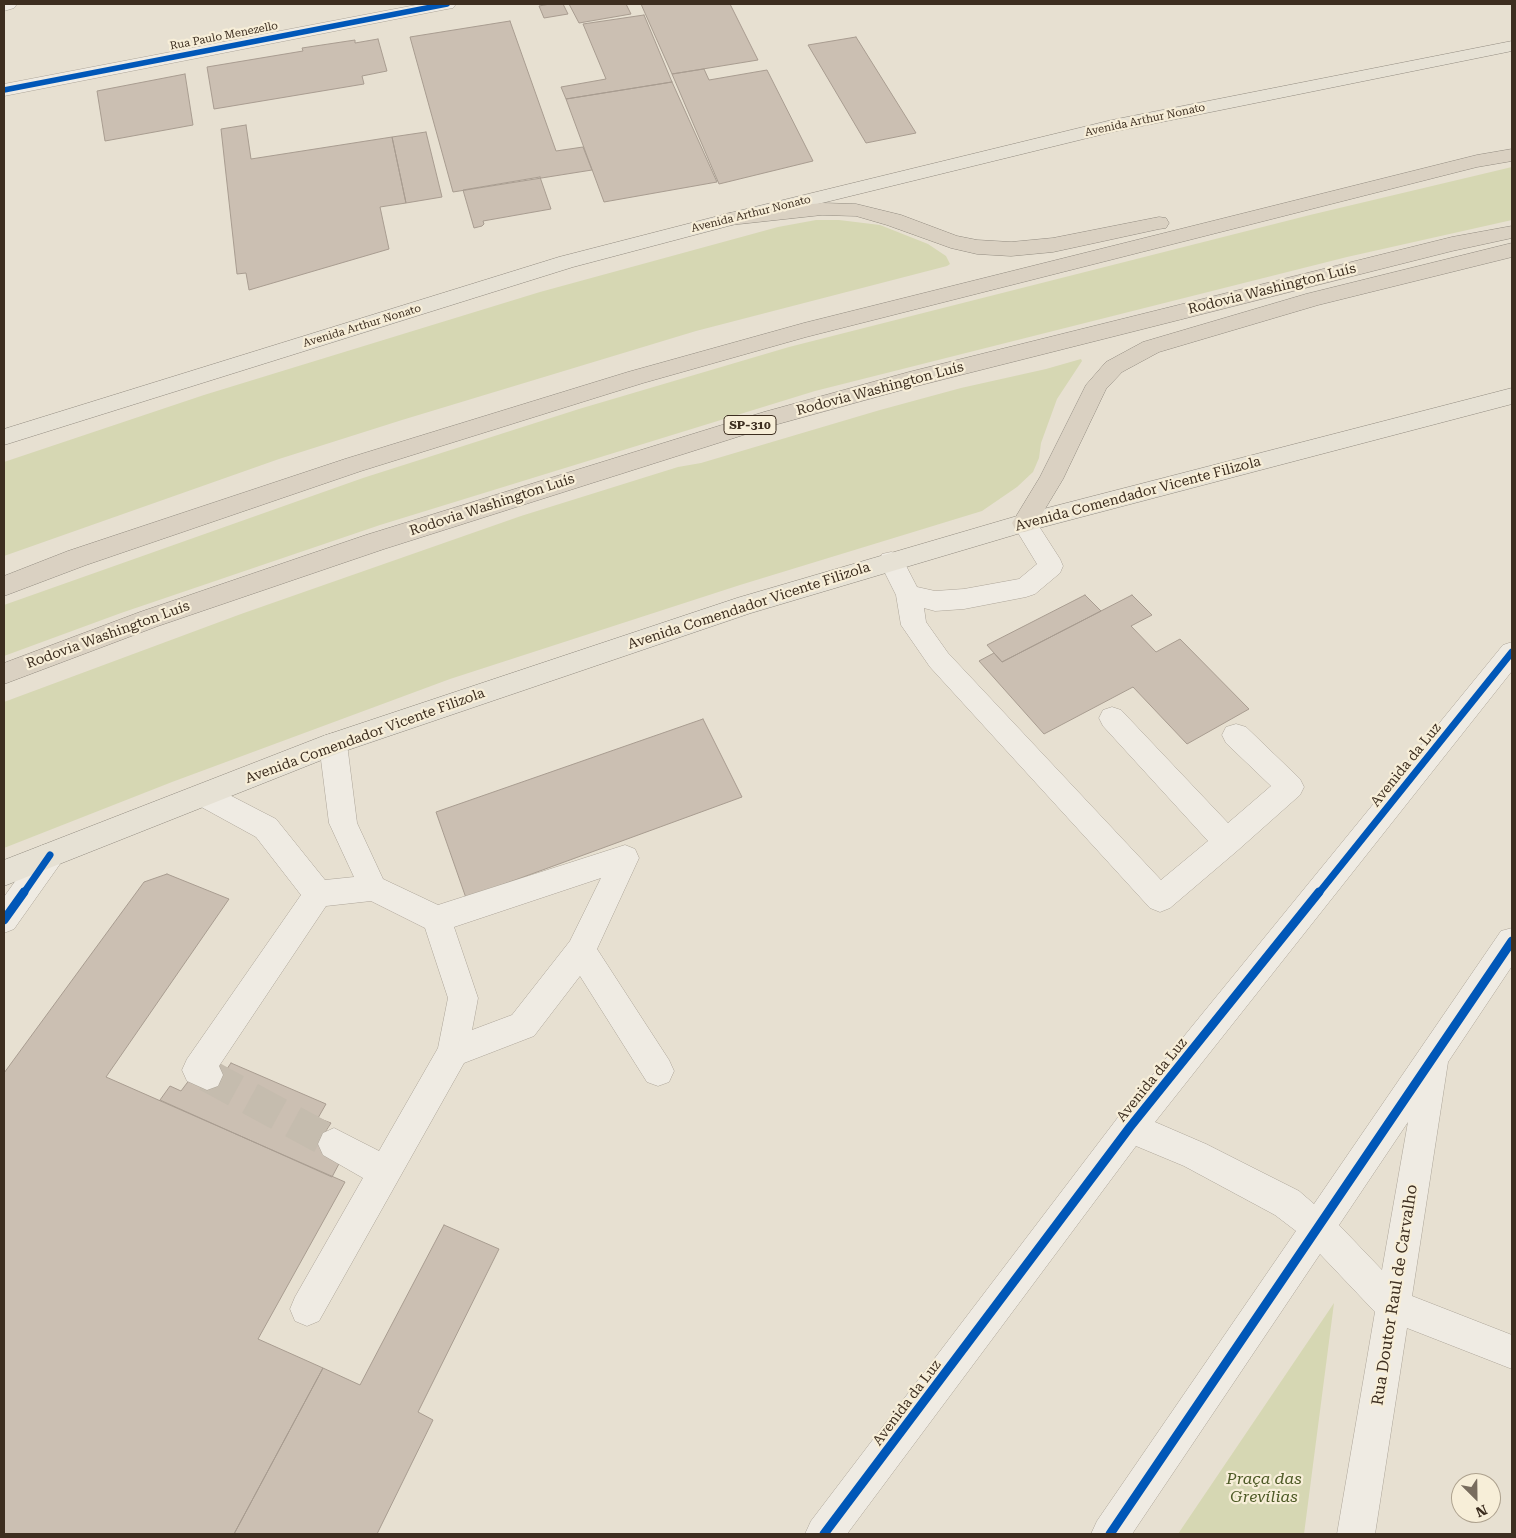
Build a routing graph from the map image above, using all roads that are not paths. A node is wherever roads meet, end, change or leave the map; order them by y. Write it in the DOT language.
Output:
graph roads {
  1 [pos="8,4"];
  2 [pos="447,4"];
  3 [pos="4,6"];
  4 [pos="377,11"];
  5 [pos="1512,46"];
  6 [pos="4,90"];
  7 [pos="1512,155"];
  8 [pos="1477,161"];
  9 [pos="730,219"];
  10 [pos="1512,232"];
  11 [pos="1512,250"];
  12 [pos="1512,396"];
  13 [pos="4,438"];
  14 [pos="1024,523"];
  15 [pos="891,561"];
  16 [pos="4,586"];
  17 [pos="909,594"];
  18 [pos="1512,652"];
  19 [pos="4,674"];
  20 [pos="1112,718"];
  21 [pos="1236,735"];
  22 [pos="333,744"];
  23 [pos="204,795"];
  24 [pos="1227,842"];
  25 [pos="50,855"];
  26 [pos="4,873"];
  27 [pos="373,888"];
  28 [pos="318,894"];
  29 [pos="437,919"];
  30 [pos="4,920"];
  31 [pos="1512,941"];
  32 [pos="581,951"];
  33 [pos="453,1052"];
  34 [pos="1435,1055"];
  35 [pos="658,1071"];
  36 [pos="207,1075"];
  37 [pos="1130,1127"];
  38 [pos="334,1144"];
  39 [pos="385,1172"];
  40 [pos="1318,1228"];
  41 [pos="1392,1305"];
  42 [pos="307,1309"];
  43 [pos="1512,1352"];
  44 [pos="824,1534"];
  45 [pos="1110,1534"];
  46 [pos="1356,1534"];
  1 -- 3 [label="street"];
  2 -- 4 [label="street, Rua Paulo Menezello"];
  4 -- 6 [label="street, Rua Paulo Menezello"];
  5 -- 9 [label="main road, Avenida Arthur Nonato"];
  7 -- 8 [label="highway"];
  8 -- 9 [label="highway"];
  8 -- 16 [label="highway"];
  9 -- 13 [label="main road, Avenida Arthur Nonato"];
  10 -- 19 [label="highway, Rodovia Washington Luís / SP-310"];
  11 -- 14 [label="highway"];
  12 -- 14 [label="main road, Avenida Comendador Vicente Filizola"];
  14 -- 15 [label="main road, Avenida Comendador Vicente Filizola"];
  14 -- 17 [label="street"];
  15 -- 17 [label="street"];
  15 -- 22 [label="main road, Avenida Comendador Vicente Filizola"];
  17 -- 24 [label="street"];
  18 -- 37 [label="street, Avenida da Luz"];
  20 -- 24 [label="street"];
  21 -- 24 [label="street"];
  22 -- 23 [label="main road, Avenida Comendador Vicente Filizola"];
  22 -- 27 [label="street"];
  23 -- 25 [label="main road, Avenida Comendador Vicente Filizola"];
  23 -- 28 [label="street"];
  25 -- 26 [label="main road, Avenida Comendador Vicente Filizola"];
  25 -- 30 [label="street"];
  27 -- 28 [label="street"];
  27 -- 29 [label="street"];
  28 -- 36 [label="street"];
  29 -- 32 [label="street"];
  29 -- 33 [label="street"];
  31 -- 34 [label="street"];
  32 -- 33 [label="street"];
  32 -- 35 [label="street"];
  33 -- 39 [label="street"];
  34 -- 40 [label="street"];
  34 -- 41 [label="street, Rua Doutor Raul de Carvalho"];
  37 -- 40 [label="street"];
  37 -- 44 [label="street, Avenida da Luz"];
  38 -- 39 [label="street"];
  39 -- 42 [label="street"];
  40 -- 41 [label="street"];
  40 -- 45 [label="street"];
  41 -- 43 [label="street"];
  41 -- 46 [label="street, Rua Doutor Raul de Carvalho"];
}
